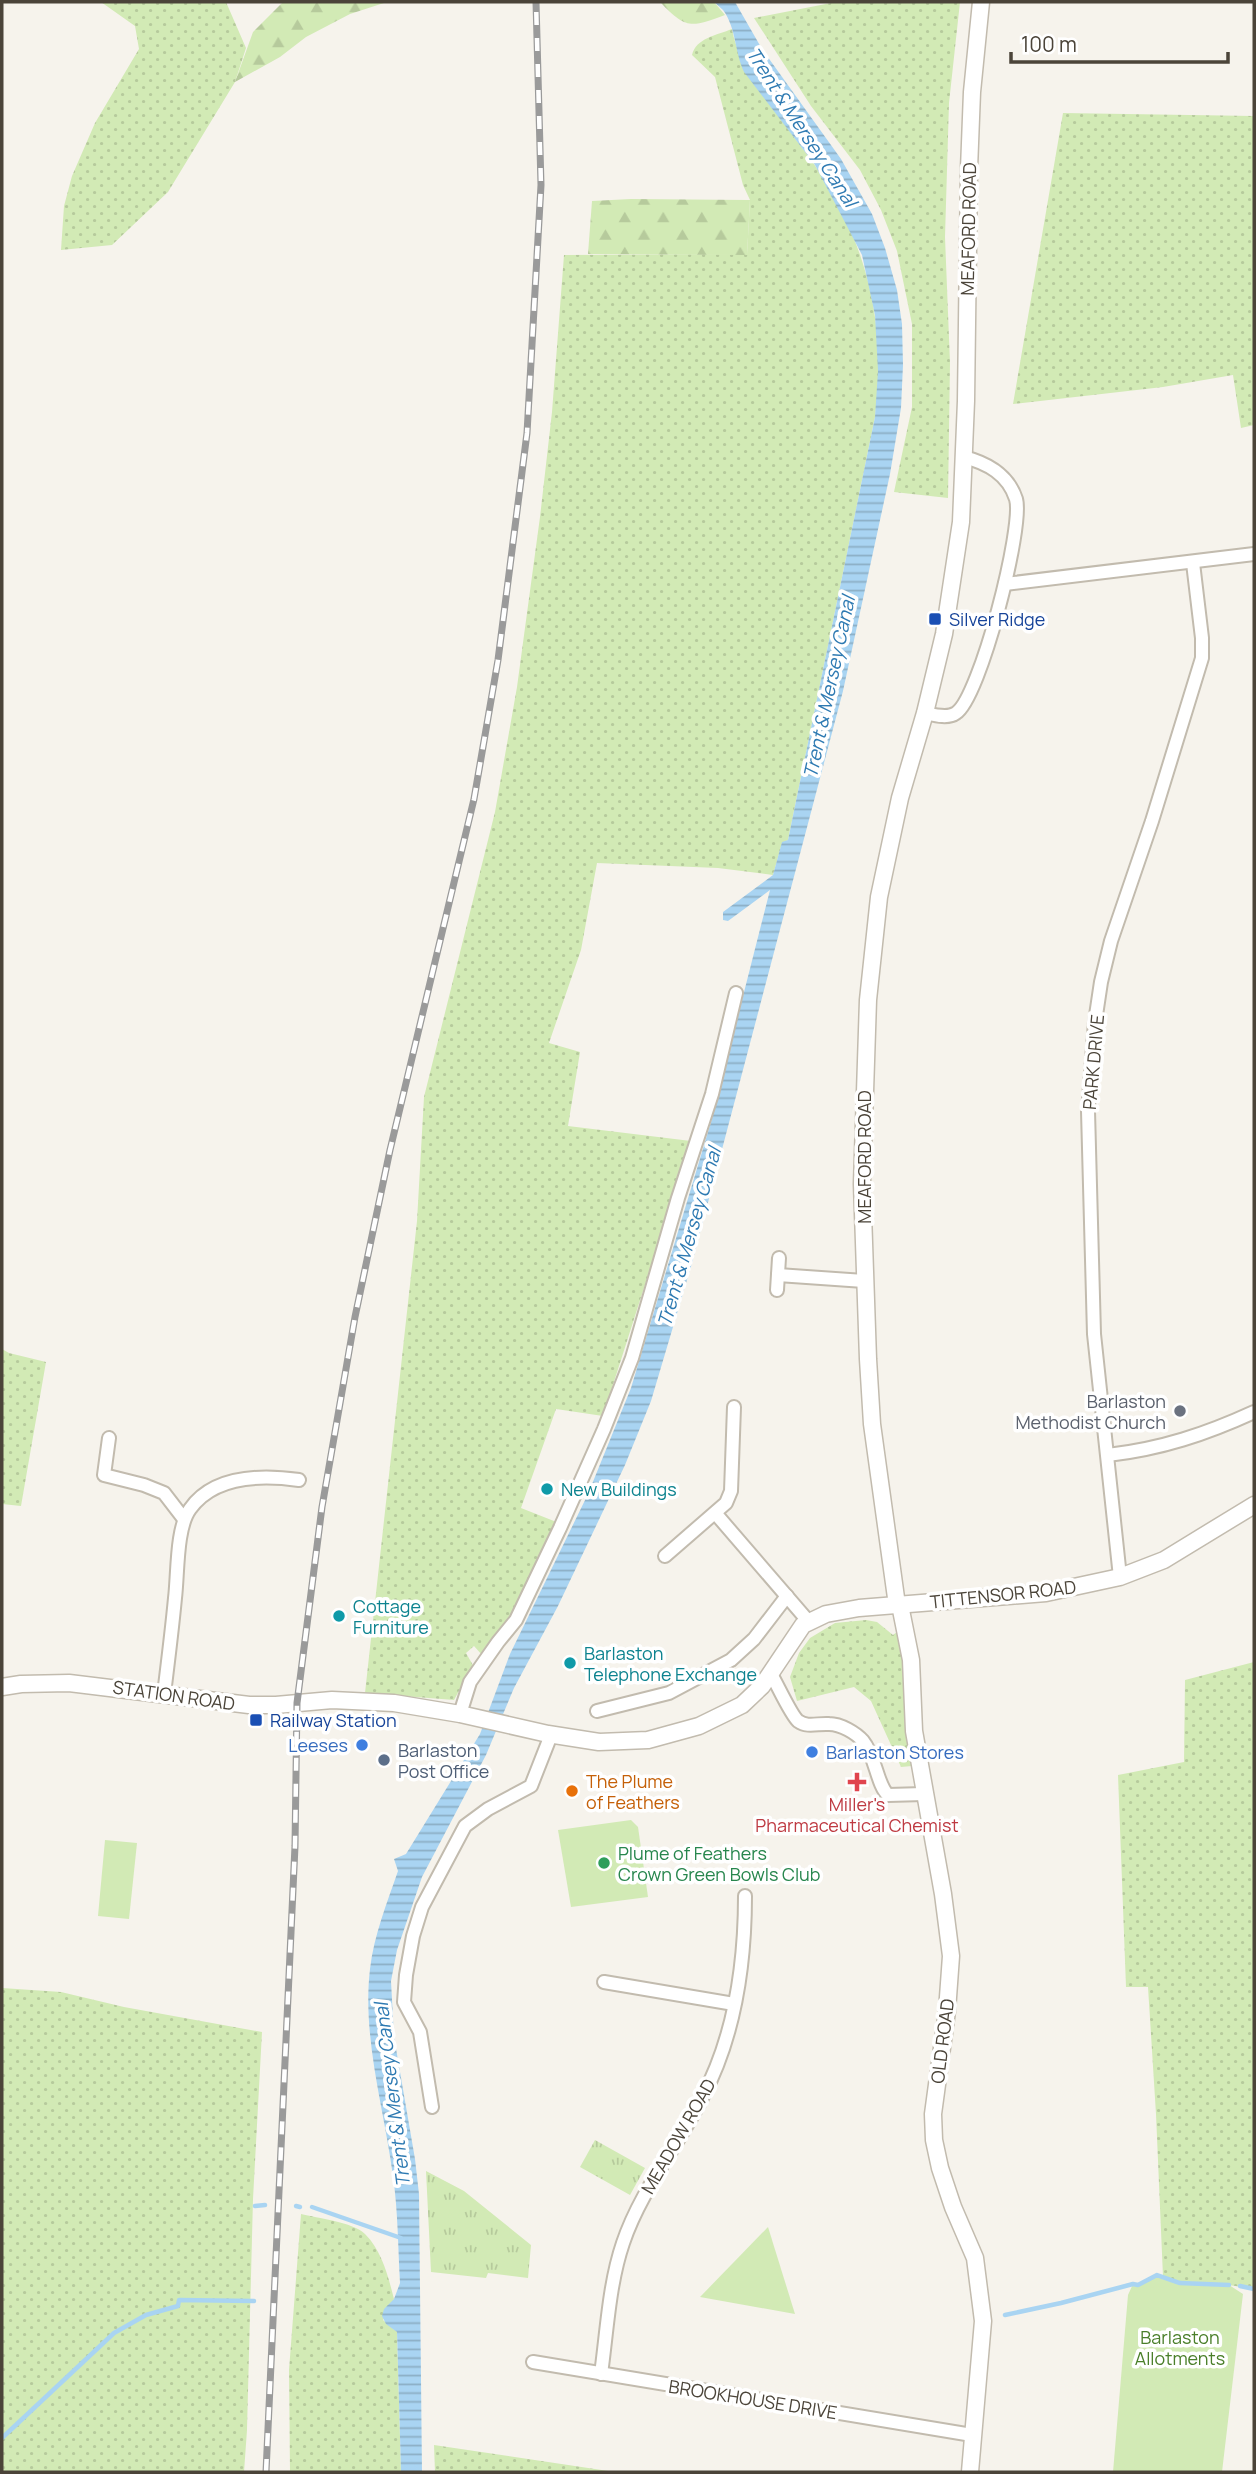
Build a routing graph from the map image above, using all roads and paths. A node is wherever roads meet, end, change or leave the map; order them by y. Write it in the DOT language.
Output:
graph roads {
  1 [pos="981,2"];
  2 [pos="964,457"];
  3 [pos="1254,554"];
  4 [pos="1193,563"];
  5 [pos="1005,584"];
  6 [pos="925,713"];
  7 [pos="736,993"];
  8 [pos="779,1258"];
  9 [pos="778,1275"];
  10 [pos="864,1281"];
  11 [pos="777,1290"];
  12 [pos="734,1407"];
  13 [pos="1254,1412"];
  14 [pos="109,1438"];
  15 [pos="1108,1455"];
  16 [pos="299,1480"];
  17 [pos="1254,1505"];
  18 [pos="716,1514"];
  19 [pos="184,1519"];
  20 [pos="664,1556"];
  21 [pos="1121,1577"];
  22 [pos="787,1596"];
  23 [pos="899,1605"];
  24 [pos="809,1622"];
  25 [pos="771,1674"];
  26 [pos="2,1687"];
  27 [pos="164,1695"];
  28 [pos="597,1711"];
  29 [pos="460,1714"];
  30 [pos="551,1735"];
  31 [pos="924,1794"];
  32 [pos="744,1896"];
  33 [pos="604,1982"];
  34 [pos="734,2004"];
  35 [pos="432,2107"];
  36 [pos="533,2362"];
  37 [pos="601,2374"];
  38 [pos="972,2435"];
  39 [pos="970,2472"];
  1 -- 2 [label="street, MEAFORD ROAD"];
  2 -- 5 [label="street"];
  2 -- 6 [label="street, MEAFORD ROAD"];
  3 -- 4 [label="street"];
  4 -- 5 [label="street"];
  4 -- 15 [label="street, PARK DRIVE"];
  5 -- 6 [label="street"];
  6 -- 10 [label="street, MEAFORD ROAD"];
  7 -- 29 [label="street"];
  8 -- 9 [label="street"];
  9 -- 10 [label="street"];
  9 -- 11 [label="street"];
  10 -- 23 [label="street, MEAFORD ROAD"];
  12 -- 18 [label="street"];
  13 -- 15 [label="street"];
  14 -- 19 [label="street"];
  15 -- 21 [label="street, PARK DRIVE"];
  16 -- 19 [label="street"];
  17 -- 21 [label="street, TITTENSOR ROAD"];
  18 -- 20 [label="street"];
  18 -- 22 [label="street"];
  19 -- 27 [label="street"];
  21 -- 23 [label="street, TITTENSOR ROAD"];
  22 -- 24 [label="street"];
  22 -- 28 [label="street"];
  23 -- 24 [label="street"];
  23 -- 31 [label="street, OLD ROAD"];
  24 -- 25 [label="street"];
  25 -- 30 [label="street"];
  25 -- 31 [label="street"];
  26 -- 27 [label="street, STATION ROAD"];
  27 -- 29 [label="street, STATION ROAD"];
  29 -- 30 [label="street, STATION ROAD"];
  30 -- 35 [label="street"];
  31 -- 38 [label="street, OLD ROAD"];
  32 -- 34 [label="street, MEADOW ROAD"];
  33 -- 34 [label="street"];
  34 -- 37 [label="street, MEADOW ROAD"];
  36 -- 37 [label="street, BROOKHOUSE DRIVE"];
  37 -- 38 [label="street, BROOKHOUSE DRIVE"];
  38 -- 39 [label="street, OLD ROAD"];
}
